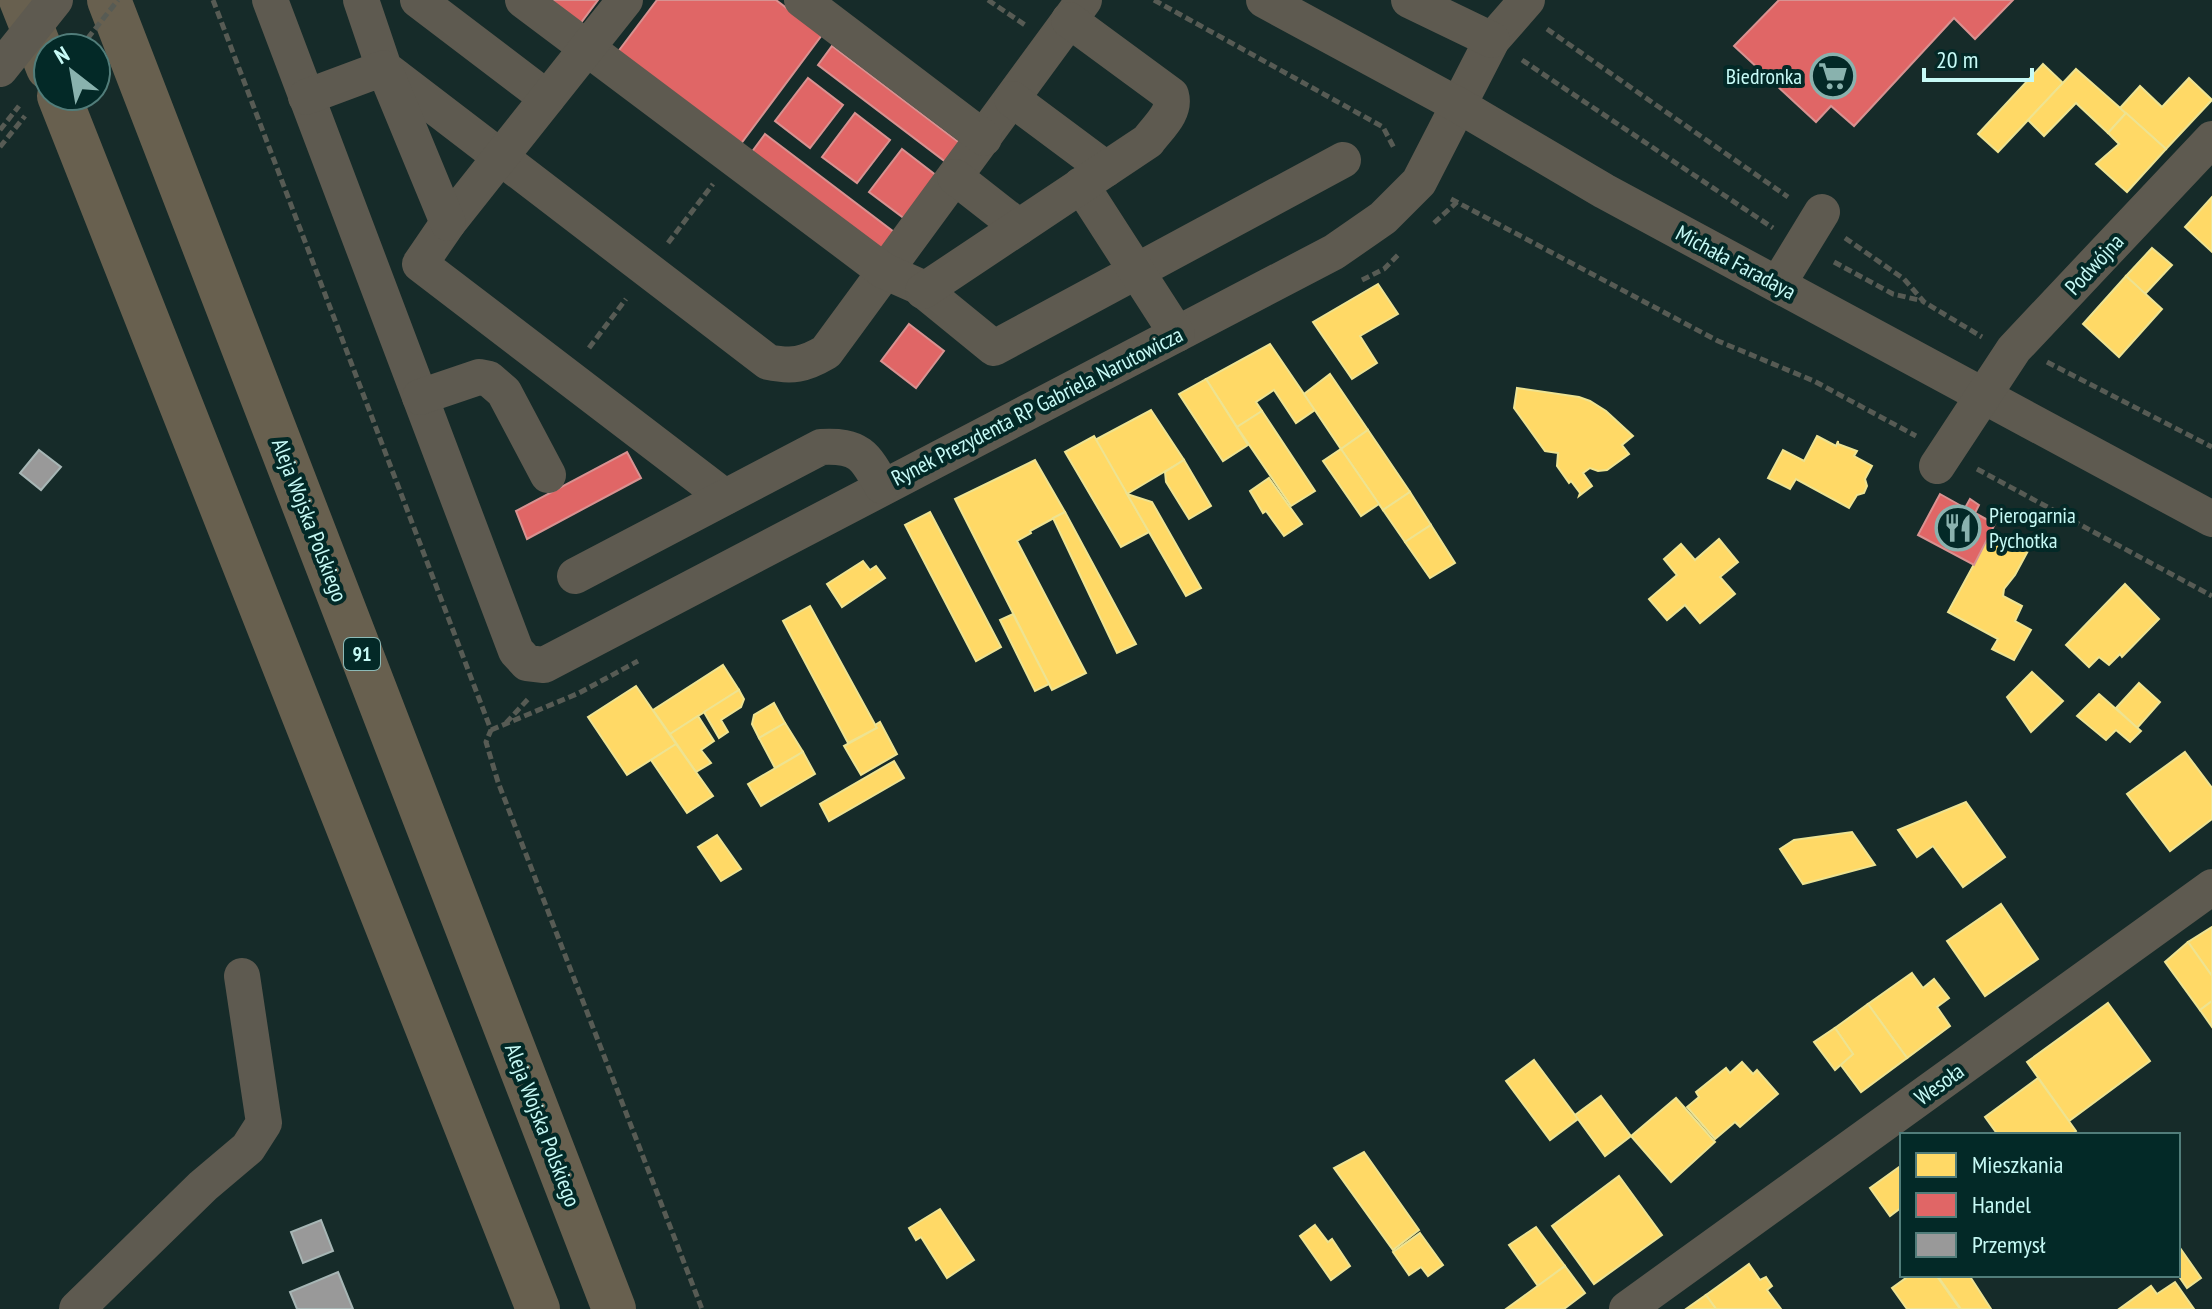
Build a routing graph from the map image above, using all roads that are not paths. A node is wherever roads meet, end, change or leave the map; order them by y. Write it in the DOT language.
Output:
graph roads {
  1 [pos="21,0"];
  2 [pos="55,0"];
  3 [pos="109,0"];
  4 [pos="270,0"];
  5 [pos="361,0"];
  6 [pos="418,0"];
  7 [pos="523,0"];
  8 [pos="625,0"];
  9 [pos="802,0"];
  10 [pos="1264,0"];
  11 [pos="1409,0"];
  12 [pos="1523,4"];
  13 [pos="1077,10"];
  14 [pos="34,32"];
  15 [pos="1492,40"];
  16 [pos="587,48"];
  17 [pos="384,68"];
  18 [pos="0,69"];
  19 [pos="306,97"];
  20 [pos="547,98"];
  21 [pos="1012,99"];
  22 [pos="1458,105"];
  23 [pos="65,112"];
  24 [pos="984,138"];
  25 [pos="2212,139"];
  26 [pos="501,157"];
  27 [pos="1343,160"];
  28 [pos="955,177"];
  29 [pos="1093,177"];
  30 [pos="448,223"];
  31 [pos="1814,225"];
  32 [pos="1019,227"];
  33 [pos="420,264"];
  34 [pos="884,271"];
  35 [pos="1138,271"];
  36 [pos="375,280"];
  37 [pos="1778,284"];
  38 [pos="923,291"];
  39 [pos="1177,334"];
  40 [pos="1983,394"];
  41 [pos="420,397"];
  42 [pos="1942,459"];
  43 [pos="548,475"];
  44 [pos="882,486"];
  45 [pos="725,497"];
  46 [pos="2212,519"];
  47 [pos="575,576"];
  48 [pos="2212,887"];
  49 [pos="242,976"];
  50 [pos="77,1309"];
  51 [pos="538,1309"];
  52 [pos="614,1309"];
  53 [pos="1627,1309"];
  1 -- 14 [label="main road"];
  2 -- 18 [label="street, bridge"];
  3 -- 52 [label="main road, Aleja Wojska Polskiego / 91"];
  4 -- 19 [label="street, Rynek Prezydenta RP Gabriela Narutowicza"];
  5 -- 17 [label="street"];
  6 -- 20 [label="street"];
  7 -- 16 [label="street"];
  8 -- 16 [label="street"];
  9 -- 24 [label="street"];
  10 -- 22 [label="street, Michała Faradaya"];
  11 -- 15 [label="street"];
  12 -- 15 [label="street, Rynek Prezydenta RP Gabriela Narutowicza"];
  13 -- 21 [label="street"];
  13 -- 29 [label="street"];
  15 -- 22 [label="street, Rynek Prezydenta RP Gabriela Narutowicza"];
  16 -- 20 [label="street"];
  16 -- 34 [label="street"];
  17 -- 19 [label="street"];
  17 -- 26 [label="street"];
  17 -- 30 [label="street"];
  19 -- 36 [label="street, Rynek Prezydenta RP Gabriela Narutowicza"];
  20 -- 26 [label="street"];
  21 -- 24 [label="street"];
  21 -- 29 [label="street"];
  22 -- 37 [label="street, Michała Faradaya"];
  22 -- 39 [label="street, Rynek Prezydenta RP Gabriela Narutowicza"];
  23 -- 51 [label="main road"];
  24 -- 28 [label="street"];
  25 -- 40 [label="street, Podwójna"];
  26 -- 30 [label="street"];
  26 -- 34 [label="street"];
  27 -- 35 [label="street"];
  28 -- 32 [label="street"];
  28 -- 34 [label="street"];
  29 -- 32 [label="street"];
  29 -- 35 [label="street"];
  30 -- 33 [label="street"];
  31 -- 37 [label="street"];
  32 -- 38 [label="street"];
  33 -- 36 [label="street"];
  33 -- 45 [label="street"];
  34 -- 38 [label="street"];
  35 -- 38 [label="street"];
  35 -- 39 [label="street"];
  36 -- 41 [label="street, Rynek Prezydenta RP Gabriela Narutowicza"];
  37 -- 40 [label="street, Michała Faradaya"];
  39 -- 44 [label="street, Rynek Prezydenta RP Gabriela Narutowicza"];
  40 -- 42 [label="street, Podwójna"];
  40 -- 46 [label="street, Michała Faradaya"];
  41 -- 43 [label="street"];
  41 -- 44 [label="street, Rynek Prezydenta RP Gabriela Narutowicza"];
  44 -- 45 [label="street"];
  45 -- 47 [label="street"];
  48 -- 53 [label="street, Wesoła"];
  49 -- 50 [label="street"];
}
